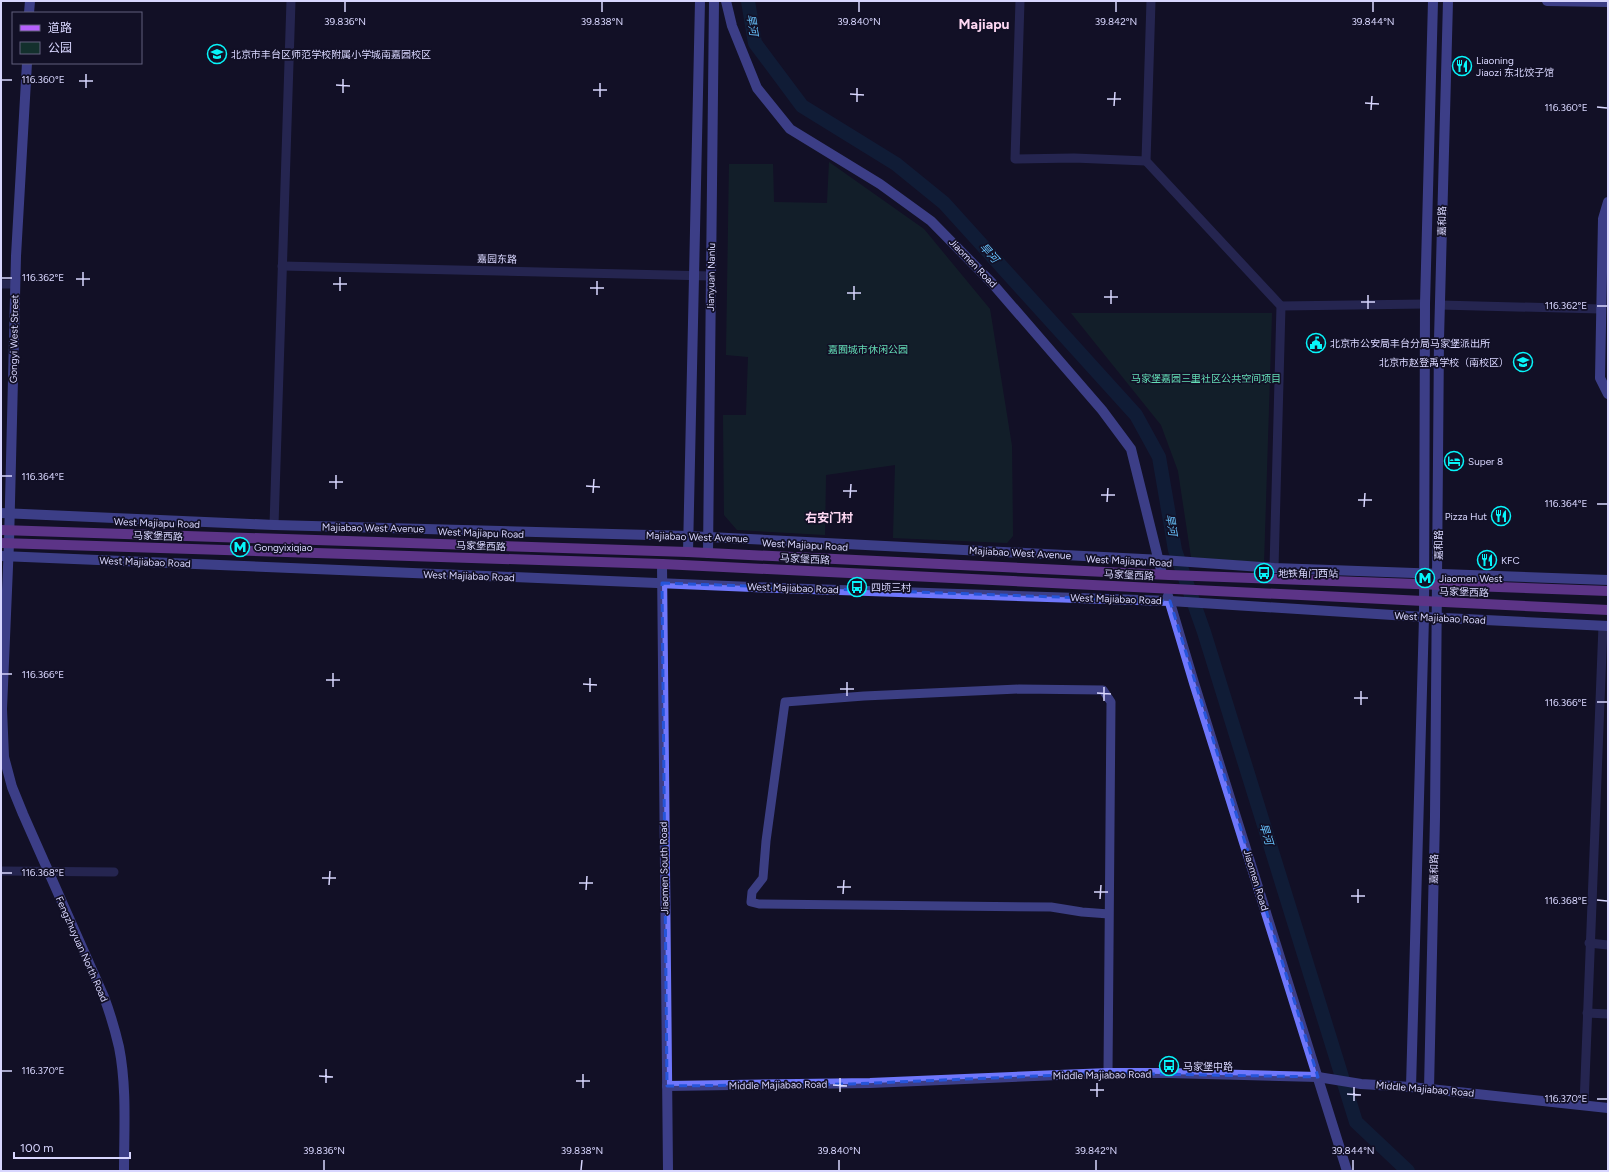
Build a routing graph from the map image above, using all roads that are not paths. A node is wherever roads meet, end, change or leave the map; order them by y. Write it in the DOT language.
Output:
graph roads {
  1 [pos="30,1"];
  2 [pos="291,1"];
  3 [pos="700,1"];
  4 [pos="714,1"];
  5 [pos="726,1"];
  6 [pos="1020,1"];
  7 [pos="1151,1"];
  8 [pos="1434,1"];
  9 [pos="1448,1"];
  10 [pos="1547,1"];
  11 [pos="1608,2"];
  12 [pos="29,12"];
  13 [pos="26,64"];
  14 [pos="1146,161"];
  15 [pos="1608,202"];
  16 [pos="282,266"];
  17 [pos="694,274"];
  18 [pos="711,276"];
  19 [pos="1,284"];
  20 [pos="15,284"];
  21 [pos="1425,304"];
  22 [pos="1440,305"];
  23 [pos="1281,306"];
  24 [pos="1601,309"];
  25 [pos="1608,394"];
  26 [pos="5,513"];
  27 [pos="274,525"];
  28 [pos="5,530"];
  29 [pos="688,536"];
  30 [pos="708,537"];
  31 [pos="5,543"];
  32 [pos="688,552"];
  33 [pos="708,553"];
  34 [pos="5,557"];
  35 [pos="1160,560"];
  36 [pos="662,564"];
  37 [pos="1274,568"];
  38 [pos="1424,572"];
  39 [pos="1438,573"];
  40 [pos="1165,574"];
  41 [pos="1608,580"];
  42 [pos="662,583"];
  43 [pos="1423,583"];
  44 [pos="1438,584"];
  45 [pos="1169,589"];
  46 [pos="1608,591"];
  47 [pos="1174,602"];
  48 [pos="1424,602"];
  49 [pos="1438,603"];
  50 [pos="1608,610"];
  51 [pos="1424,617"];
  52 [pos="1437,618"];
  53 [pos="1605,626"];
  54 [pos="48,870"];
  55 [pos="1,871"];
  56 [pos="114,872"];
  57 [pos="1110,914"];
  58 [pos="1590,943"];
  59 [pos="1608,945"];
  60 [pos="1587,1013"];
  61 [pos="1608,1014"];
  62 [pos="1108,1073"];
  63 [pos="1321,1077"];
  64 [pos="667,1086"];
  65 [pos="1411,1087"];
  66 [pos="1429,1089"];
  67 [pos="1584,1105"];
  68 [pos="1608,1108"];
  69 [pos="124,1171"];
  70 [pos="668,1171"];
  71 [pos="1347,1171"];
  1 -- 12 [label="street"];
  2 -- 16 [label="street"];
  3 -- 17 [label="street, Jianyuan Nanlu"];
  4 -- 18 [label="street, Jianyuan Nanlu"];
  5 -- 35 [label="street, Jiaomen Road"];
  6 -- 14 [label="street"];
  7 -- 14 [label="street"];
  8 -- 21 [label="street, 嘉和路"];
  9 -- 22 [label="street, 嘉和路"];
  10 -- 11 [label="street"];
  13 -- 20 [label="street, Gongyi West Street"];
  14 -- 23 [label="street"];
  15 -- 24 [label="street"];
  16 -- 17 [label="street, 嘉园东路"];
  16 -- 27 [label="street"];
  17 -- 18 [label="street, 嘉园东路"];
  17 -- 29 [label="street, Jianyuan Nanlu"];
  18 -- 30 [label="street, Jianyuan Nanlu"];
  19 -- 20 [label="street"];
  20 -- 26 [label="street, Gongyi West Street"];
  21 -- 23 [label="street"];
  21 -- 38 [label="street, 嘉和路"];
  22 -- 24 [label="street"];
  22 -- 39 [label="street, 嘉和路"];
  23 -- 37 [label="street"];
  24 -- 25 [label="street"];
  26 -- 27 [label="street, Majiabao West Avenue"];
  26 -- 28 [label="street, Gongyi West Street"];
  27 -- 29 [label="street, Majiabao West Avenue"];
  28 -- 31 [label="street, Gongyi West Street"];
  28 -- 32 [label="main road, West Majiapu Road"];
  29 -- 30 [label="street, Majiabao West Avenue"];
  29 -- 32 [label="street, Jianyuan Nanlu"];
  30 -- 33 [label="street, Jianyuan Nanlu"];
  30 -- 35 [label="street, Majiabao West Avenue"];
  31 -- 34 [label="street, Fengzhuyuan North Road"];
  31 -- 36 [label="main road, 马家堡西路"];
  32 -- 33 [label="main road, West Majiapu Road"];
  33 -- 40 [label="main road, West Majiapu Road"];
  34 -- 42 [label="street, West Majiabao Road"];
  34 -- 54 [label="street, Fengzhuyuan North Road"];
  35 -- 37 [label="street, Majiabao West Avenue"];
  35 -- 40 [label="street, Jiaomen Road"];
  36 -- 42 [label="street, Jiaomen South Road"];
  36 -- 45 [label="main road, 马家堡西路"];
  37 -- 38 [label="street, Majiabao West Avenue"];
  38 -- 39 [label="street, Majiabao West Avenue"];
  38 -- 43 [label="street, 嘉和路"];
  39 -- 41 [label="street, Majiabao West Avenue"];
  39 -- 44 [label="street, 嘉和路"];
  40 -- 43 [label="main road, West Majiapu Road"];
  42 -- 47 [label="street, West Majiabao Road"];
  42 -- 64 [label="street, Jiaomen South Road"];
  43 -- 44 [label="main road, West Majiapu Road"];
  43 -- 48 [label="street, 嘉和路"];
  44 -- 46 [label="main road, West Majiapu Road"];
  44 -- 49 [label="street, 嘉和路"];
  45 -- 47 [label="street, Jiaomen Road"];
  45 -- 48 [label="main road, 马家堡西路"];
  47 -- 51 [label="street, West Majiabao Road"];
  47 -- 63 [label="street, Jiaomen Road"];
  48 -- 49 [label="main road, 马家堡西路"];
  48 -- 51 [label="street, 嘉和路"];
  49 -- 50 [label="main road, 马家堡西路"];
  49 -- 52 [label="street, 嘉和路"];
  51 -- 52 [label="street, West Majiabao Road"];
  51 -- 65 [label="street, 嘉和路"];
  52 -- 53 [label="street, West Majiabao Road"];
  52 -- 66 [label="street, 嘉和路"];
  53 -- 58 [label="street"];
  54 -- 55 [label="street"];
  54 -- 56 [label="street"];
  54 -- 69 [label="street, Fengzhuyuan North Road"];
  57 -- 57 [label="street"];
  57 -- 62 [label="street"];
  58 -- 59 [label="street"];
  58 -- 60 [label="street"];
  60 -- 61 [label="street"];
  60 -- 67 [label="street"];
  62 -- 63 [label="street, Middle Majiabao Road"];
  62 -- 64 [label="street, Middle Majiabao Road"];
  63 -- 65 [label="street, Middle Majiabao Road"];
  63 -- 71 [label="street, Jiaomen Road"];
  64 -- 70 [label="street, Jiaomen South Road"];
  65 -- 66 [label="street, Middle Majiabao Road"];
  66 -- 67 [label="street, Middle Majiabao Road"];
  67 -- 68 [label="street, Middle Majiabao Road"];
}
